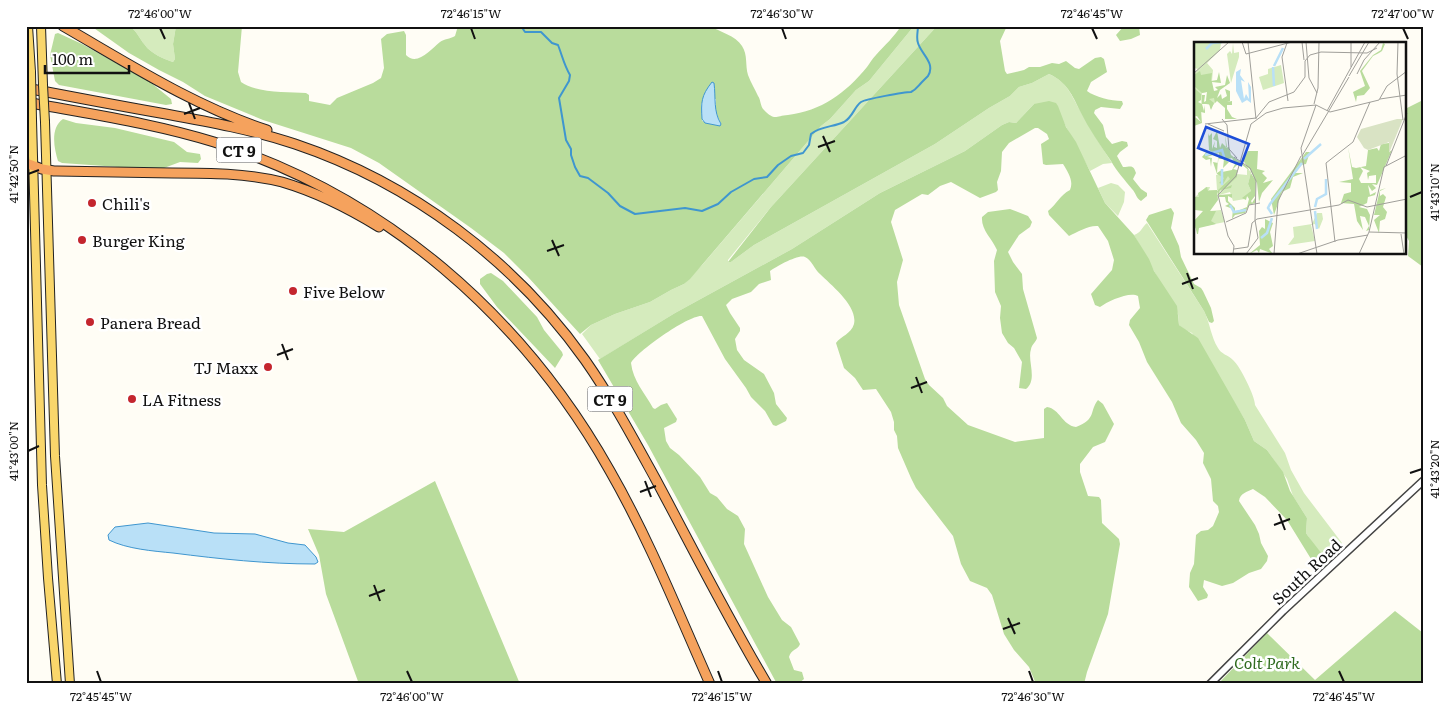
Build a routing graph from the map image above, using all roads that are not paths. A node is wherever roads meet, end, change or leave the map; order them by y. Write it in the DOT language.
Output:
graph roads {
  1 [pos="28,26"];
  2 [pos="41,26"];
  3 [pos="63,26"];
  4 [pos="26,88"];
  5 [pos="26,102"];
  6 [pos="284,140"];
  7 [pos="30,164"];
  8 [pos="46,170"];
  9 [pos="428,256"];
  10 [pos="36,288"];
  11 [pos="51,301"];
  12 [pos="38,358"];
  13 [pos="53,358"];
  14 [pos="53,369"];
  15 [pos="38,370"];
  16 [pos="1423,481"];
  17 [pos="47,570"];
  18 [pos="62,572"];
  19 [pos="48,578"];
  20 [pos="57,684"];
  21 [pos="70,684"];
  22 [pos="710,684"];
  23 [pos="767,684"];
  24 [pos="1210,684"];
  1 -- 7 [label="main road, bridge"];
  2 -- 8 [label="main road, bridge"];
  3 -- 6 [label="highway"];
  4 -- 6 [label="highway, CT 9"];
  5 -- 9 [label="highway, CT 9"];
  6 -- 23 [label="highway, CT 9"];
  7 -- 8 [label="highway"];
  7 -- 10 [label="main road"];
  8 -- 9 [label="highway"];
  8 -- 11 [label="main road"];
  9 -- 22 [label="highway, CT 9"];
  10 -- 11 [label="main road"];
  10 -- 12 [label="main road"];
  11 -- 13 [label="main road"];
  12 -- 13 [label="main road"];
  12 -- 15 [label="main road"];
  13 -- 14 [label="main road"];
  14 -- 15 [label="main road"];
  14 -- 18 [label="main road"];
  15 -- 17 [label="main road"];
  16 -- 24 [label="street, South Road"];
  17 -- 18 [label="main road"];
  17 -- 19 [label="main road"];
  18 -- 19 [label="main road"];
  18 -- 21 [label="main road"];
  19 -- 20 [label="main road"];
}
